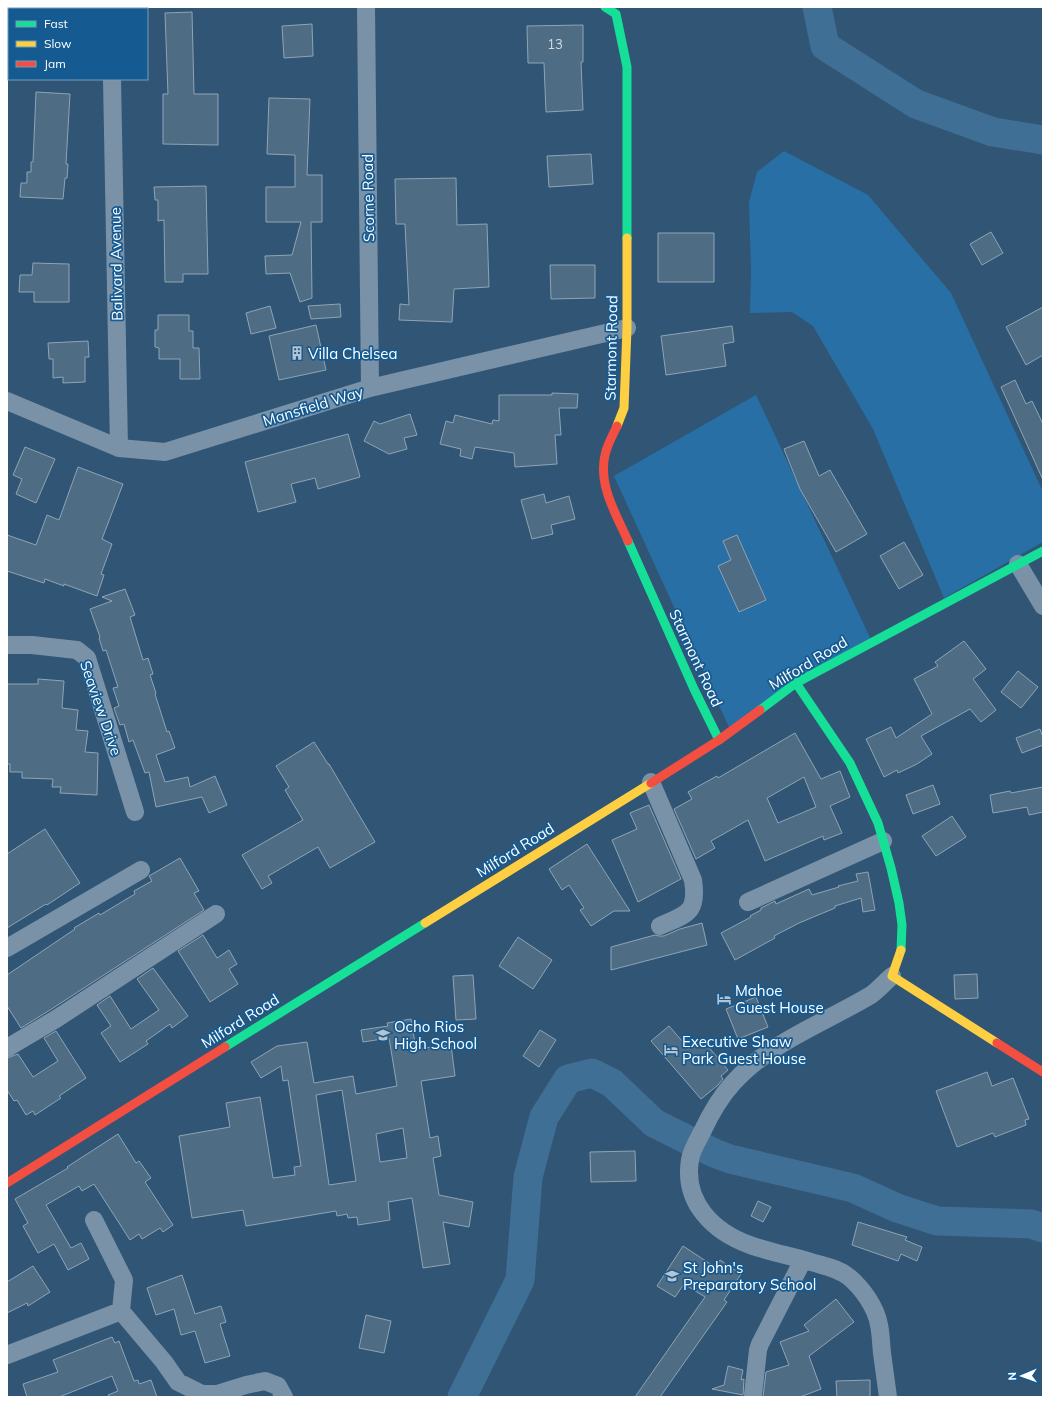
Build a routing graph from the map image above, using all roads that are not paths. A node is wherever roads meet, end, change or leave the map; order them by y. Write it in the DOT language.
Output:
graph roads {
  1 [pos="366,7"];
  2 [pos="605,7"];
  3 [pos="112,80"];
  4 [pos="627,328"];
  5 [pos="370,388"];
  6 [pos="7,401"];
  7 [pos="119,448"];
  8 [pos="1043,551"];
  9 [pos="1018,564"];
  10 [pos="1043,606"];
  11 [pos="7,645"];
  12 [pos="796,683"];
  13 [pos="719,740"];
  14 [pos="651,782"];
  15 [pos="135,812"];
  16 [pos="884,841"];
  17 [pos="142,870"];
  18 [pos="748,902"];
  19 [pos="216,914"];
  20 [pos="660,926"];
  21 [pos="7,948"];
  22 [pos="892,976"];
  23 [pos="7,1048"];
  24 [pos="1043,1072"];
  25 [pos="7,1183"];
  26 [pos="94,1220"];
  27 [pos="803,1260"];
  28 [pos="121,1311"];
  29 [pos="7,1355"];
  30 [pos="753,1395"];
  31 [pos="284,1397"];
  32 [pos="888,1397"];
  1 -- 5 [label="street, Scorne Road"];
  2 -- 4 [label="street, Starmont Road"];
  3 -- 7 [label="street, Balivard Avenue"];
  4 -- 5 [label="street, Mansfield Way"];
  4 -- 13 [label="street, Starmont Road"];
  5 -- 7 [label="street, Mansfield Way"];
  6 -- 7 [label="street, Mansfield Way"];
  8 -- 9 [label="street, Milford Road"];
  9 -- 10 [label="street"];
  9 -- 12 [label="street, Milford Road"];
  11 -- 15 [label="street, Seaview Drive"];
  12 -- 13 [label="street, Milford Road"];
  12 -- 16 [label="street"];
  13 -- 14 [label="street, Milford Road"];
  14 -- 20 [label="street"];
  14 -- 25 [label="street, Milford Road"];
  16 -- 18 [label="street"];
  16 -- 22 [label="street"];
  17 -- 21 [label="street"];
  19 -- 23 [label="street"];
  22 -- 24 [label="street"];
  22 -- 27 [label="street"];
  26 -- 28 [label="street"];
  27 -- 30 [label="street"];
  27 -- 32 [label="street"];
  28 -- 29 [label="street"];
  28 -- 31 [label="street"];
}
